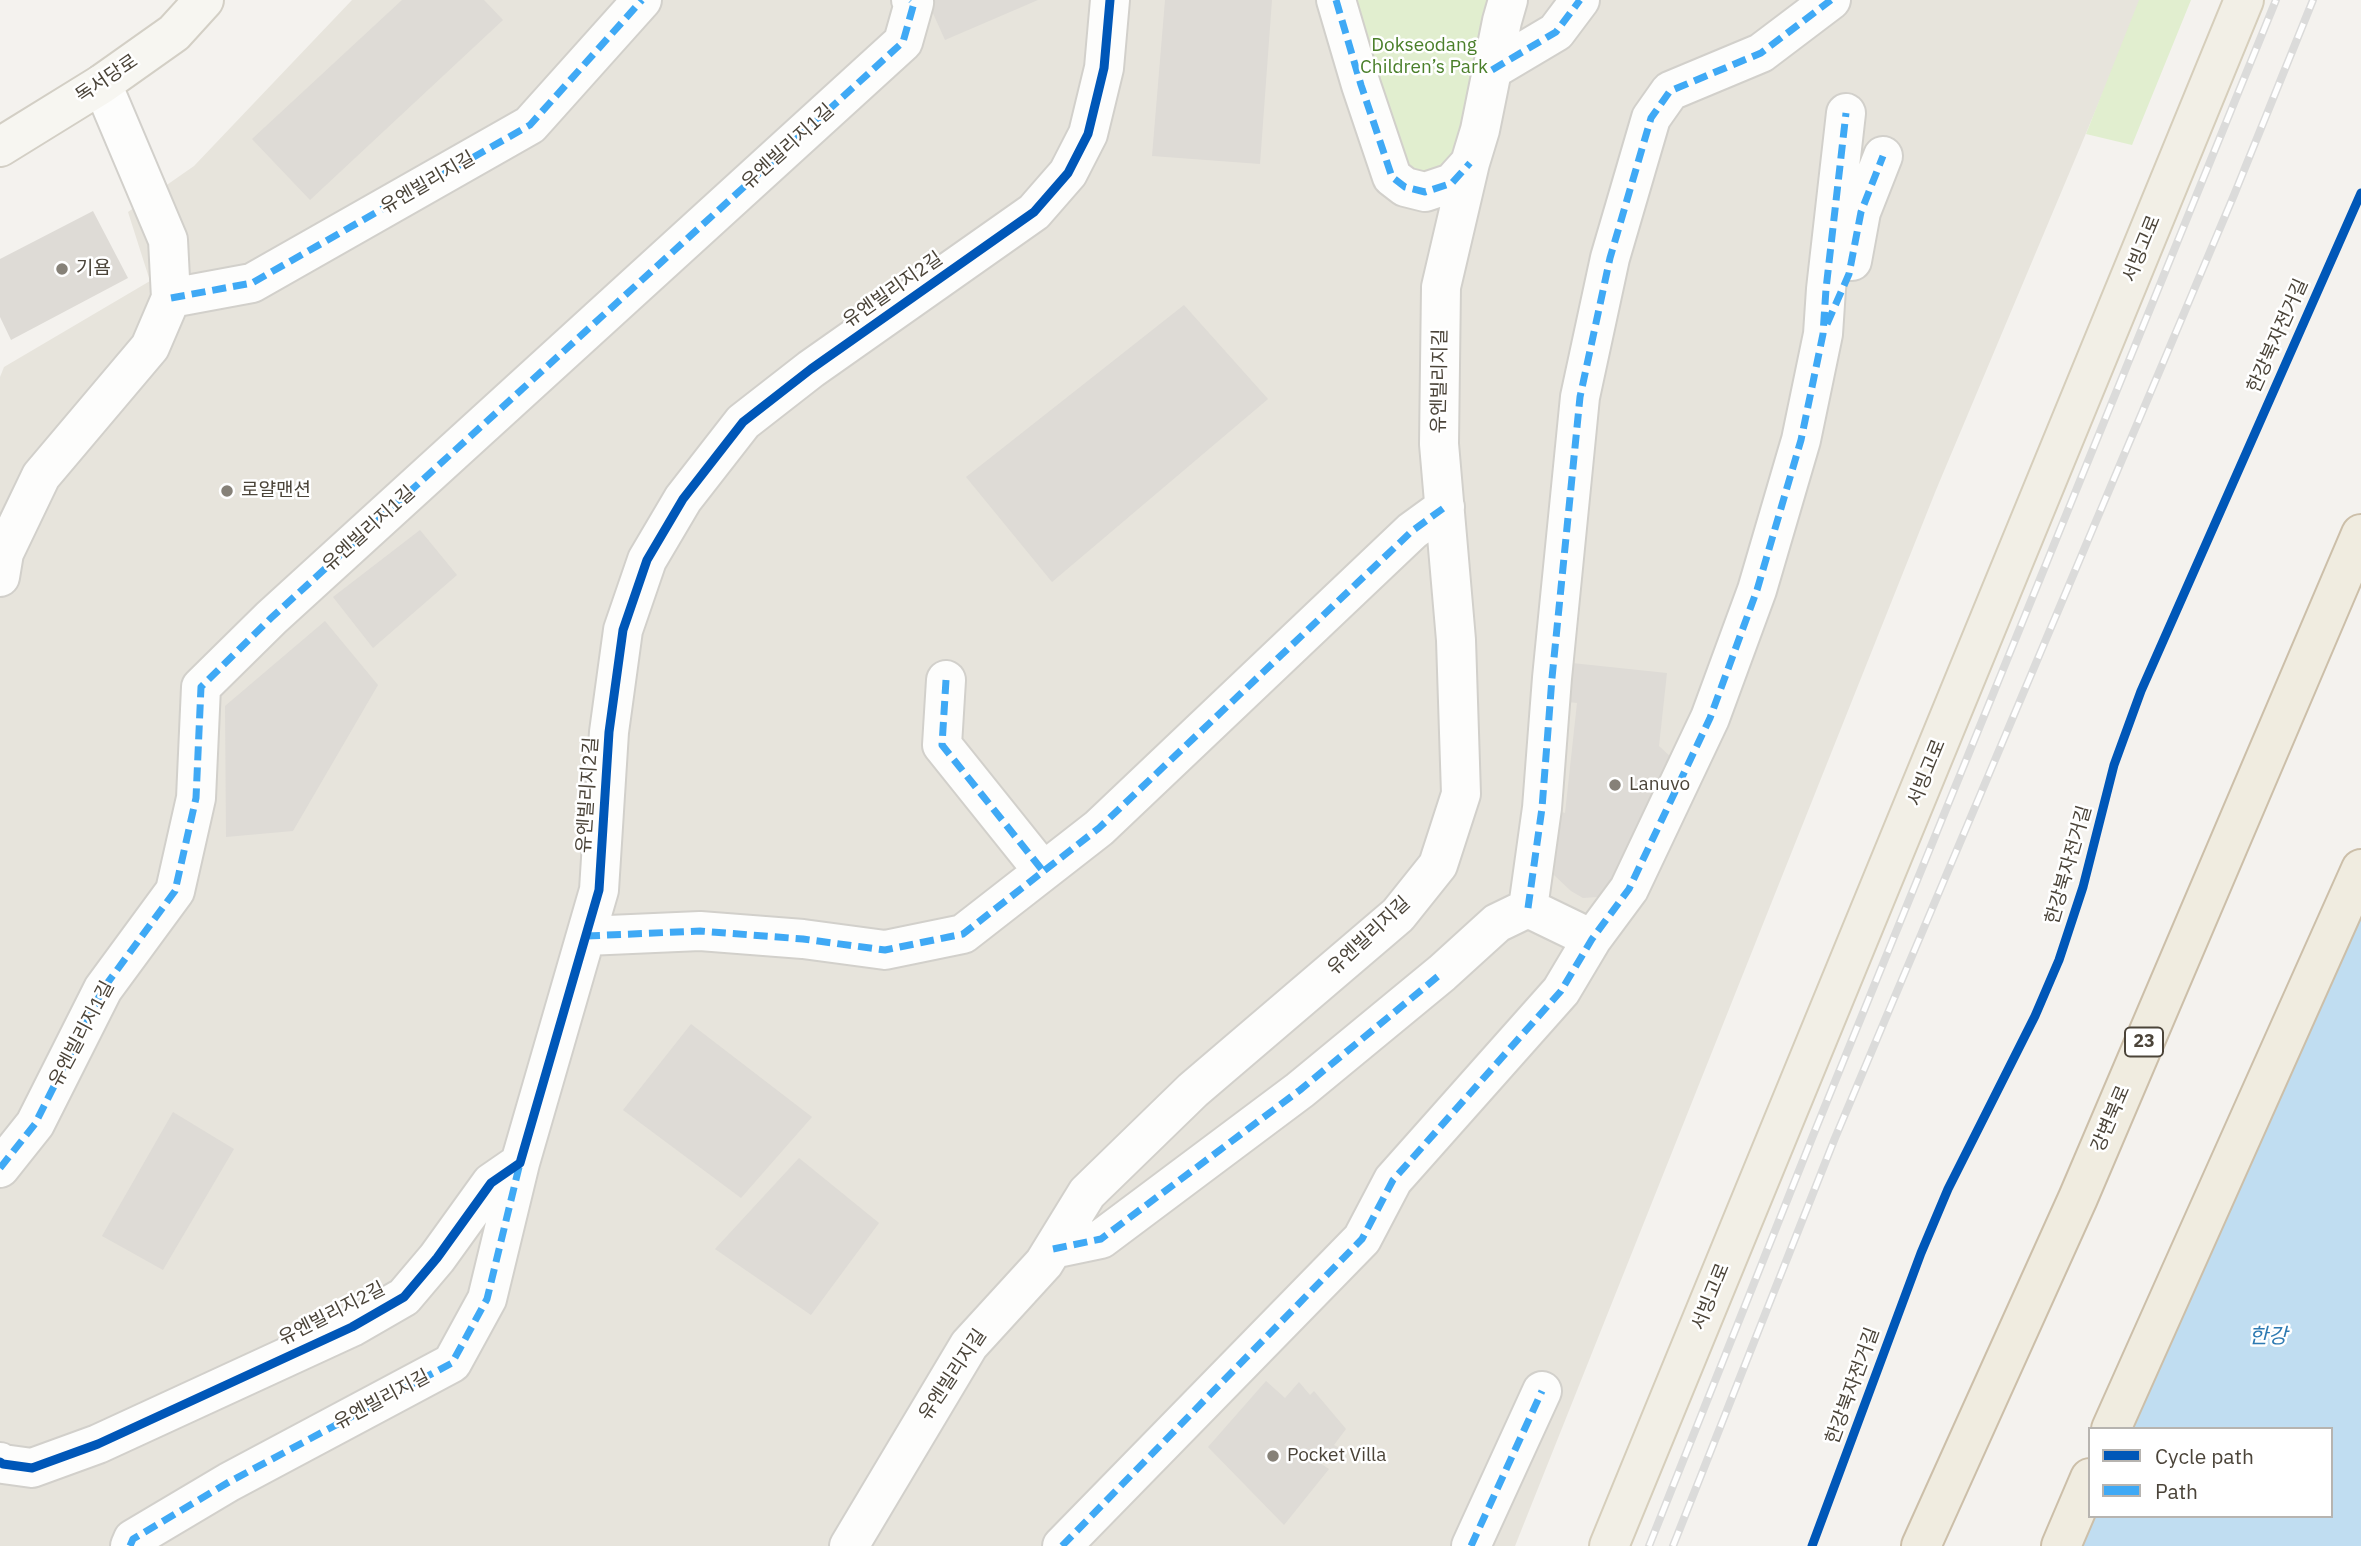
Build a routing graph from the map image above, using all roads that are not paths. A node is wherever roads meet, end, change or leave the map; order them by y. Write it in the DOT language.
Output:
graph roads {
  1 [pos="204,0"];
  2 [pos="642,0"];
  3 [pos="911,0"];
  4 [pos="1110,0"];
  5 [pos="1336,0"];
  6 [pos="1508,0"];
  7 [pos="1580,0"];
  8 [pos="1831,0"];
  9 [pos="2222,0"];
  10 [pos="2244,0"];
  11 [pos="1492,70"];
  12 [pos="102,84"];
  13 [pos="1846,113"];
  14 [pos="0,147"];
  15 [pos="1883,156"];
  16 [pos="1470,163"];
  17 [pos="171,298"];
  18 [pos="1823,334"];
  19 [pos="1445,507"];
  20 [pos="2361,534"];
  21 [pos="0,577"];
  22 [pos="946,680"];
  23 [pos="2361,869"];
  24 [pos="1043,871"];
  25 [pos="1528,908"];
  26 [pos="586,936"];
  27 [pos="1592,939"];
  28 [pos="520,1163"];
  29 [pos="0,1168"];
  30 [pos="1052,1249"];
  31 [pos="1542,1391"];
  32 [pos="2112,1427"];
  33 [pos="0,1462"];
  34 [pos="2088,1483"];
  35 [pos="130,1546"];
  36 [pos="849,1546"];
  37 [pos="1062,1546"];
  38 [pos="1471,1546"];
  39 [pos="1590,1546"];
  40 [pos="1609,1546"];
  41 [pos="1921,1546"];
  42 [pos="2061,1546"];
  1 -- 12 [label="main road, 독서당로"];
  2 -- 17 [label="street, 유엔빌리지길"];
  3 -- 29 [label="street, 유엔빌리지1길"];
  4 -- 26 [label="street, 유엔빌리지2길"];
  5 -- 16 [label="street"];
  6 -- 11 [label="street, 유엔빌리지길"];
  7 -- 11 [label="street"];
  8 -- 25 [label="street"];
  9 -- 39 [label="main road, 서빙고로"];
  10 -- 40 [label="main road, 서빙고로"];
  11 -- 16 [label="street, 유엔빌리지길"];
  12 -- 14 [label="main road, 독서당로"];
  12 -- 17 [label="street"];
  13 -- 18 [label="street"];
  15 -- 18 [label="street"];
  16 -- 19 [label="street, 유엔빌리지길"];
  17 -- 21 [label="street"];
  18 -- 27 [label="street"];
  19 -- 24 [label="street"];
  19 -- 30 [label="street, 유엔빌리지길"];
  20 -- 41 [label="highway, 강변북로 / 23"];
  22 -- 24 [label="street"];
  23 -- 32 [label="highway"];
  24 -- 26 [label="street"];
  25 -- 27 [label="street"];
  25 -- 30 [label="street"];
  26 -- 28 [label="street, 유엔빌리지2길"];
  27 -- 37 [label="street"];
  28 -- 33 [label="street, 유엔빌리지2길"];
  28 -- 35 [label="street, 유엔빌리지길"];
  30 -- 36 [label="street, 유엔빌리지길"];
  31 -- 38 [label="street"];
  34 -- 42 [label="highway"];
}
